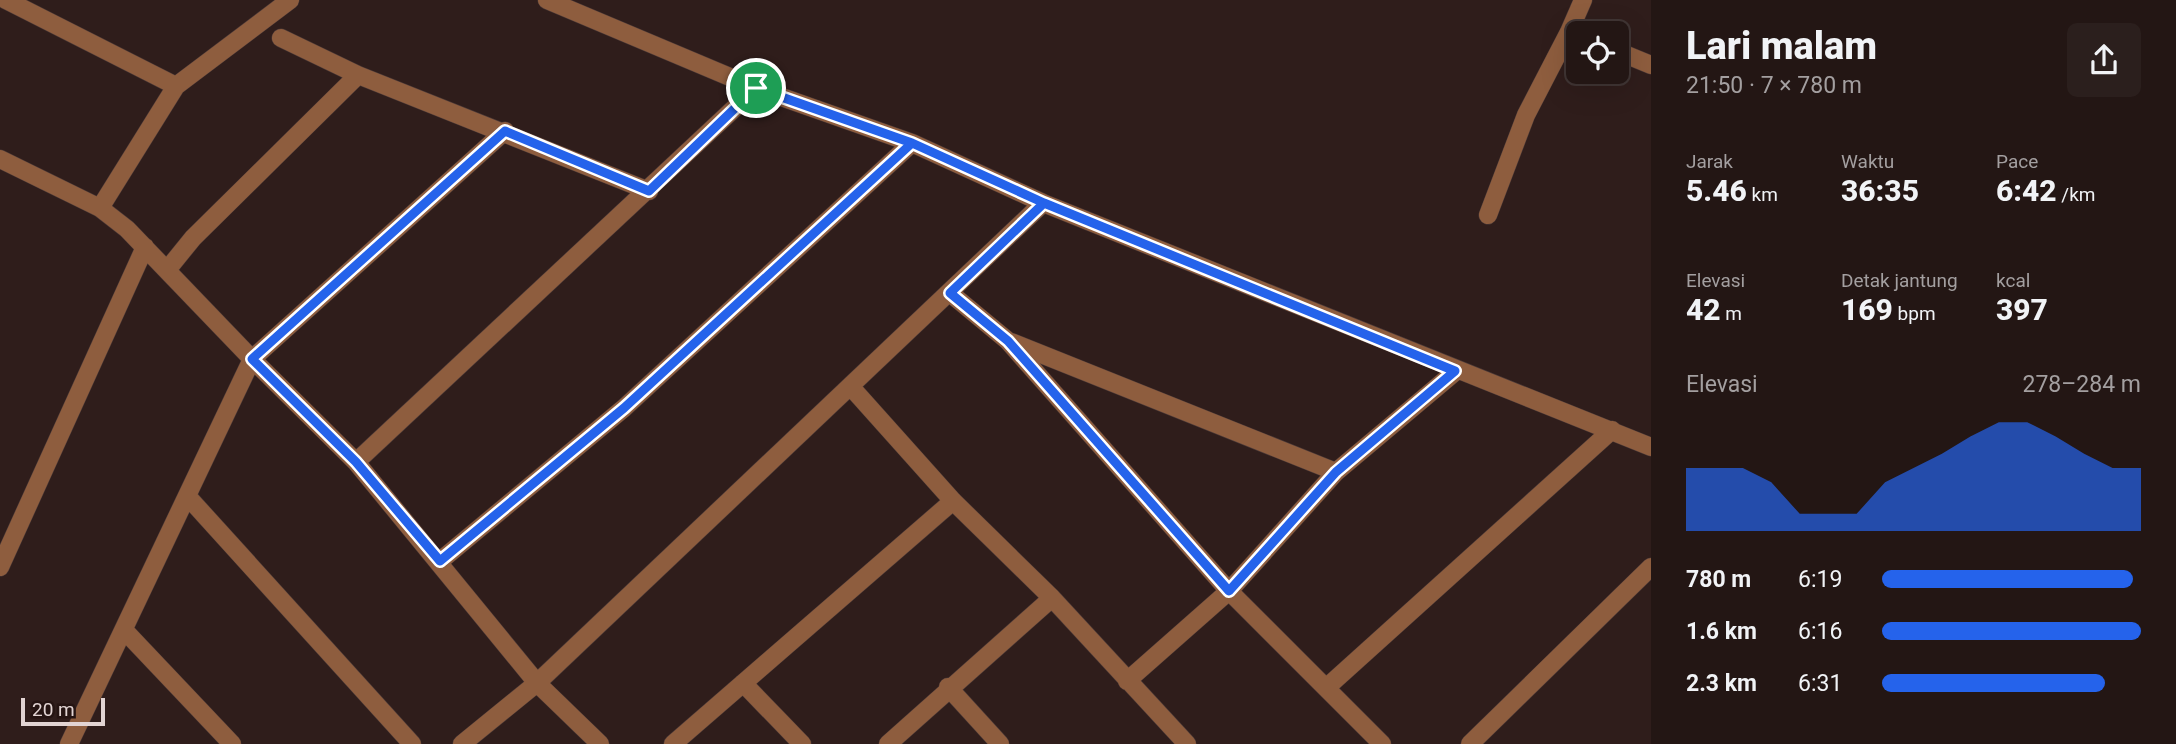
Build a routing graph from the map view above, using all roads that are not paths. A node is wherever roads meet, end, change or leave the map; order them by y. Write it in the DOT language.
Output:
graph roads {
  1 [pos="6,0"];
  2 [pos="290,0"];
  3 [pos="547,0"];
  4 [pos="1583,0"];
  5 [pos="1577,21"];
  6 [pos="281,38"];
  7 [pos="1566,47"];
  8 [pos="1629,56"];
  9 [pos="1651,65"];
  10 [pos="358,75"];
  11 [pos="176,86"];
  12 [pos="756,88"];
  13 [pos="505,131"];
  14 [pos="912,143"];
  15 [pos="0,159"];
  16 [pos="649,191"];
  17 [pos="1044,203"];
  18 [pos="100,208"];
  19 [pos="1488,215"];
  20 [pos="145,247"];
  21 [pos="167,270"];
  22 [pos="950,293"];
  23 [pos="1008,341"];
  24 [pos="252,359"];
  25 [pos="1455,371"];
  26 [pos="851,387"];
  27 [pos="1612,430"];
  28 [pos="1651,447"];
  29 [pos="356,462"];
  30 [pos="1336,472"];
  31 [pos="188,497"];
  32 [pos="953,501"];
  33 [pos="440,561"];
  34 [pos="0,567"];
  35 [pos="1651,567"];
  36 [pos="1229,591"];
  37 [pos="1052,598"];
  38 [pos="124,630"];
  39 [pos="1127,681"];
  40 [pos="537,683"];
  41 [pos="743,683"];
  42 [pos="948,687"];
  43 [pos="1326,688"];
  44 [pos="69,744"];
  45 [pos="232,744"];
  46 [pos="412,744"];
  47 [pos="463,744"];
  48 [pos="600,744"];
  49 [pos="673,744"];
  50 [pos="802,744"];
  51 [pos="888,744"];
  52 [pos="1000,744"];
  53 [pos="1187,744"];
  54 [pos="1382,744"];
  55 [pos="1470,744"];
  1 -- 11 [label="street"];
  2 -- 11 [label="street"];
  3 -- 12 [label="street"];
  4 -- 5 [label="street"];
  6 -- 10 [label="street"];
  7 -- 19 [label="street"];
  8 -- 9 [label="street"];
  10 -- 13 [label="street"];
  10 -- 21 [label="street"];
  11 -- 18 [label="street"];
  12 -- 14 [label="street"];
  12 -- 16 [label="street"];
  13 -- 16 [label="street"];
  13 -- 24 [label="street"];
  14 -- 17 [label="street"];
  14 -- 33 [label="street"];
  15 -- 18 [label="street"];
  16 -- 29 [label="street"];
  17 -- 22 [label="street"];
  17 -- 25 [label="street"];
  18 -- 20 [label="street"];
  20 -- 21 [label="street"];
  20 -- 34 [label="street"];
  21 -- 24 [label="street"];
  22 -- 23 [label="street"];
  22 -- 26 [label="street"];
  23 -- 30 [label="street"];
  23 -- 36 [label="street"];
  24 -- 29 [label="street"];
  24 -- 31 [label="street"];
  25 -- 27 [label="street"];
  25 -- 30 [label="street"];
  26 -- 32 [label="street"];
  26 -- 40 [label="street"];
  27 -- 28 [label="street"];
  27 -- 43 [label="street"];
  29 -- 33 [label="street"];
  30 -- 36 [label="street"];
  31 -- 38 [label="street"];
  31 -- 46 [label="street"];
  32 -- 37 [label="street"];
  32 -- 41 [label="street"];
  33 -- 40 [label="street"];
  35 -- 55 [label="street"];
  36 -- 39 [label="street"];
  36 -- 43 [label="street"];
  37 -- 39 [label="street"];
  37 -- 42 [label="street"];
  38 -- 44 [label="street"];
  38 -- 45 [label="street"];
  39 -- 53 [label="street"];
  40 -- 47 [label="street"];
  40 -- 48 [label="street"];
  41 -- 49 [label="street"];
  41 -- 50 [label="street"];
  42 -- 51 [label="street"];
  42 -- 52 [label="street"];
  43 -- 54 [label="street"];
}
